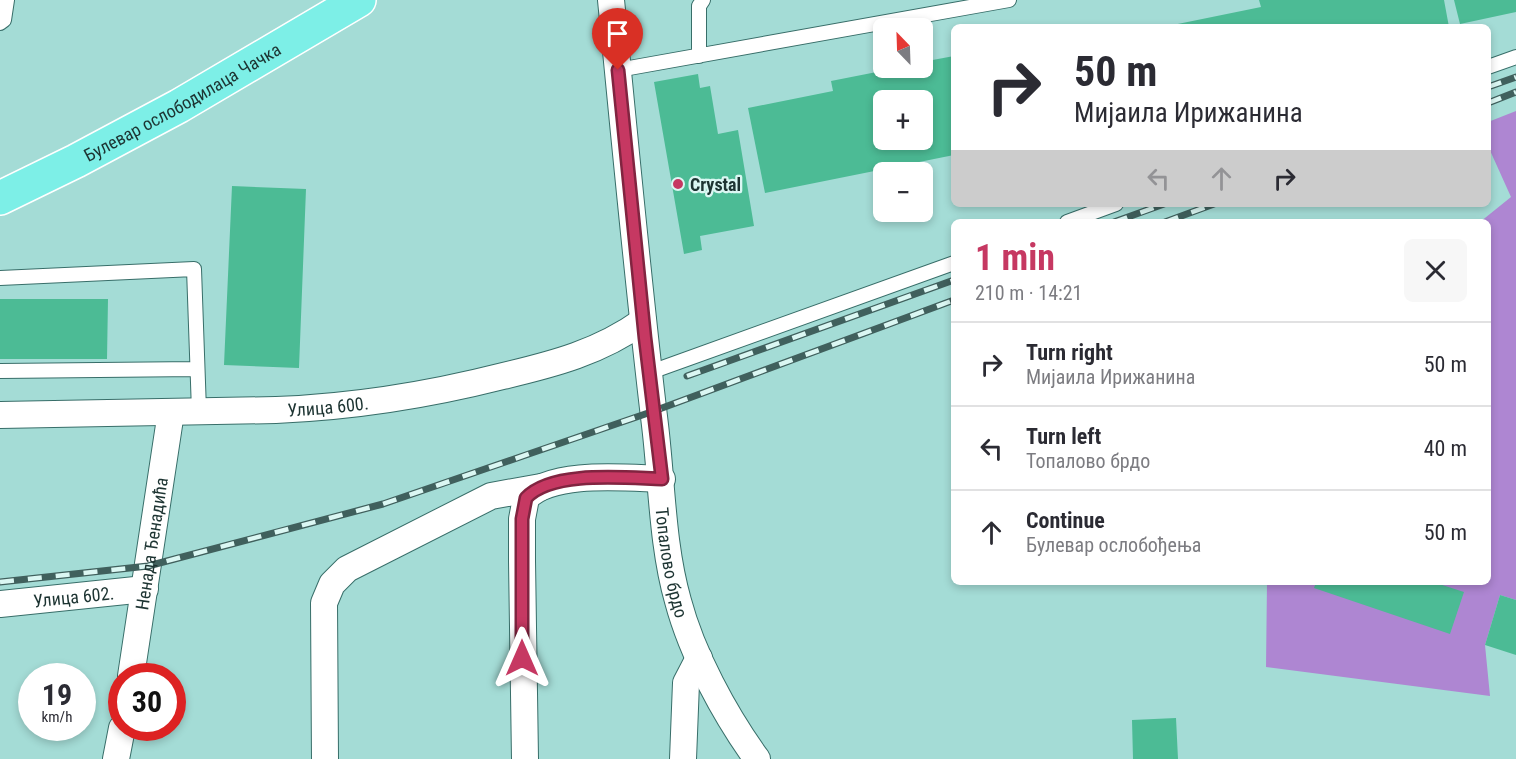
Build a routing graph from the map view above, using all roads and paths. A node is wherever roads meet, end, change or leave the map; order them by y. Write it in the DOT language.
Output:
graph roads {
  1 [pos="7,0"];
  2 [pos="359,0"];
  3 [pos="611,0"];
  4 [pos="703,0"];
  5 [pos="1010,0"];
  6 [pos="967,4"];
  7 [pos="0,23"];
  8 [pos="699,56"];
  9 [pos="1516,57"];
  10 [pos="1491,66"];
  11 [pos="618,70"];
  12 [pos="0,198"];
  13 [pos="1108,207"];
  14 [pos="1075,219"];
  15 [pos="951,264"];
  16 [pos="0,278"];
  17 [pos="643,321"];
  18 [pos="197,369"];
  19 [pos="0,371"];
  20 [pos="648,373"];
  21 [pos="198,411"];
  22 [pos="171,412"];
  23 [pos="0,415"];
  24 [pos="662,479"];
  25 [pos="541,487"];
  26 [pos="145,589"];
  27 [pos="0,603"];
  28 [pos="699,658"];
  29 [pos="133,663"];
  30 [pos="119,741"];
  31 [pos="116,759"];
  32 [pos="325,759"];
  33 [pos="525,759"];
  34 [pos="682,759"];
  35 [pos="757,759"];
  1 -- 7 [label="lane"];
  2 -- 12 [label="main road, Булевар ослободилаца Чачка"];
  3 -- 11 [label="street, Топалово брдо"];
  4 -- 8 [label="lane"];
  5 -- 6 [label="lane"];
  6 -- 8 [label="lane"];
  8 -- 11 [label="lane"];
  9 -- 10 [label="lane"];
  11 -- 17 [label="street, Топалово брдо"];
  13 -- 14 [label="lane"];
  15 -- 20 [label="lane"];
  16 -- 18 [label="lane"];
  17 -- 20 [label="street, Топалово брдо"];
  17 -- 21 [label="street, Улица 600."];
  18 -- 19 [label="lane"];
  18 -- 21 [label="lane"];
  20 -- 24 [label="street, Топалово брдо"];
  21 -- 22 [label="street, Улица 600."];
  22 -- 23 [label="street, Улица 600."];
  22 -- 26 [label="street, Ненада Ђенадића"];
  24 -- 25 [label="street"];
  24 -- 28 [label="street, Топалово брдо"];
  25 -- 32 [label="street"];
  25 -- 33 [label="street"];
  26 -- 27 [label="street, Улица 602."];
  26 -- 29 [label="street, Ненада Ђенадића"];
  28 -- 34 [label="street"];
  28 -- 35 [label="street, Топалово брдо"];
  30 -- 31 [label="street"];
}
